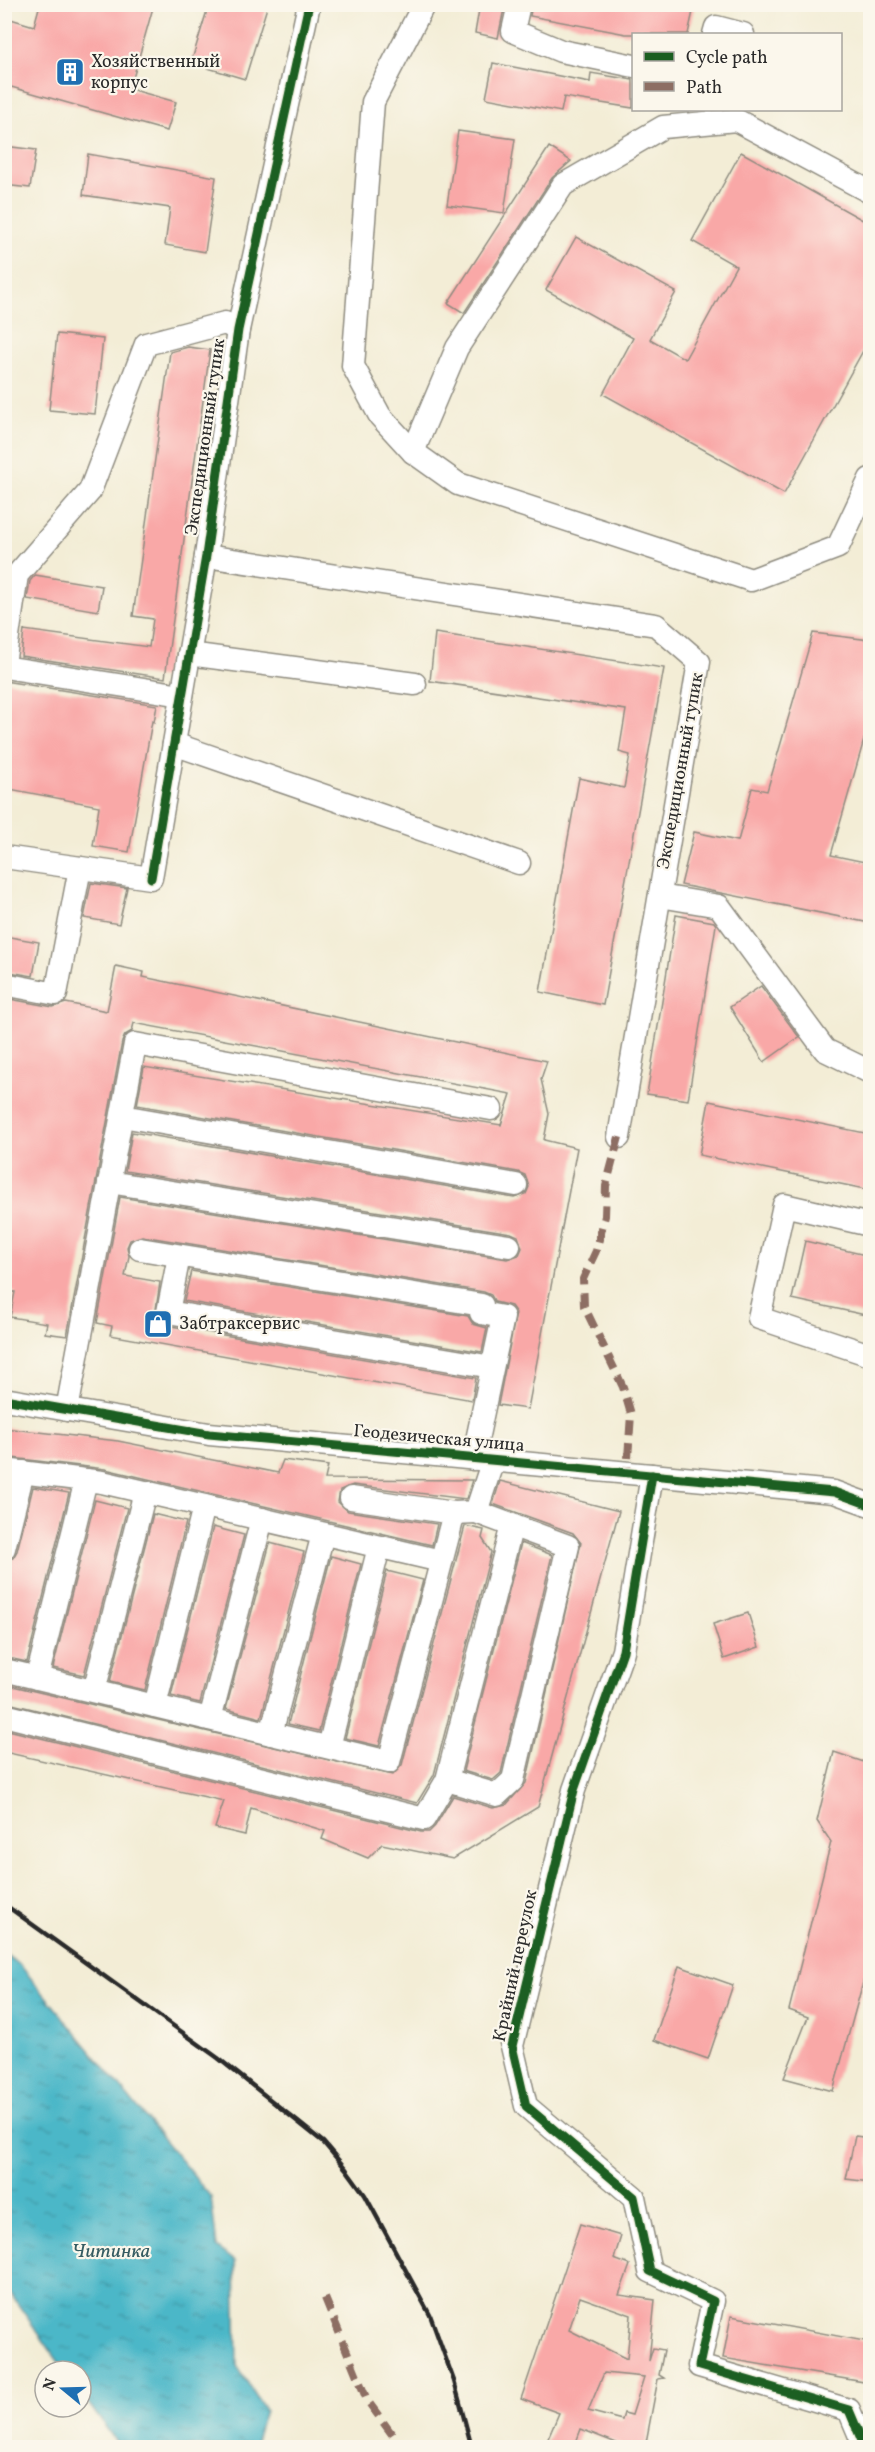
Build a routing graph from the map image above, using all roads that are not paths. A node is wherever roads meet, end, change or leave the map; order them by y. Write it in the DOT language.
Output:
graph roads {
  1 [pos="309,4"];
  2 [pos="424,4"];
  3 [pos="519,4"];
  4 [pos="714,33"];
  5 [pos="739,33"];
  6 [pos="632,66"];
  7 [pos="870,192"];
  8 [pos="238,330"];
  9 [pos="413,452"];
  10 [pos="870,478"];
  11 [pos="206,556"];
  12 [pos="189,654"];
  13 [pos="4,665"];
  14 [pos="416,684"];
  15 [pos="182,695"];
  16 [pos="174,744"];
  17 [pos="4,857"];
  18 [pos="519,863"];
  19 [pos="80,868"];
  20 [pos="660,896"];
  21 [pos="4,984"];
  22 [pos="870,1072"];
  23 [pos="491,1109"];
  24 [pos="122,1116"];
  25 [pos="619,1137"];
  26 [pos="109,1182"];
  27 [pos="516,1185"];
  28 [pos="870,1225"];
  29 [pos="509,1246"];
  30 [pos="140,1249"];
  31 [pos="179,1256"];
  32 [pos="870,1355"];
  33 [pos="492,1367"];
  34 [pos="4,1400"];
  35 [pos="67,1410"];
  36 [pos="483,1460"];
  37 [pos="14,1471"];
  38 [pos="652,1475"];
  39 [pos="86,1480"];
  40 [pos="145,1492"];
  41 [pos="351,1497"];
  42 [pos="870,1505"];
  43 [pos="204,1506"];
  44 [pos="476,1512"];
  45 [pos="454,1513"];
  46 [pos="262,1519"];
  47 [pos="512,1525"];
  48 [pos="323,1534"];
  49 [pos="379,1547"];
  50 [pos="4,1548"];
  51 [pos="441,1561"];
  52 [pos="4,1670"];
  53 [pos="37,1678"];
  54 [pos="94,1692"];
  55 [pos="155,1706"];
  56 [pos="4,1715"];
  57 [pos="210,1719"];
  58 [pos="271,1734"];
  59 [pos="329,1747"];
  60 [pos="447,1780"];
  61 [pos="865,2448"];
  1 -- 8 [label="street, Экспедиционный тупик"];
  2 -- 9 [label="street"];
  3 -- 6 [label="street"];
  4 -- 5 [label="street"];
  7 -- 9 [label="street"];
  8 -- 11 [label="street, Экспедиционный тупик"];
  8 -- 13 [label="street"];
  9 -- 10 [label="street"];
  11 -- 12 [label="street, Экспедиционный тупик"];
  11 -- 20 [label="street, Экспедиционный тупик"];
  12 -- 14 [label="street"];
  12 -- 15 [label="street, Экспедиционный тупик"];
  13 -- 15 [label="street"];
  15 -- 16 [label="street, Экспедиционный тупик"];
  16 -- 18 [label="street"];
  16 -- 19 [label="street, Экспедиционный тупик"];
  17 -- 19 [label="street"];
  19 -- 21 [label="street"];
  20 -- 22 [label="street"];
  20 -- 25 [label="street, Экспедиционный тупик"];
  23 -- 24 [label="street"];
  24 -- 26 [label="street"];
  24 -- 27 [label="street"];
  26 -- 29 [label="street"];
  26 -- 35 [label="street"];
  28 -- 32 [label="street"];
  30 -- 31 [label="street"];
  31 -- 33 [label="street"];
  31 -- 33 [label="street"];
  33 -- 36 [label="street"];
  34 -- 35 [label="street, Геодезическая улица"];
  35 -- 36 [label="street, Геодезическая улица"];
  36 -- 38 [label="street, Геодезическая улица"];
  36 -- 44 [label="street"];
  37 -- 39 [label="street"];
  37 -- 50 [label="street"];
  38 -- 42 [label="street, Геодезическая улица"];
  38 -- 61 [label="street, Крайний переулок"];
  39 -- 40 [label="street"];
  39 -- 53 [label="street"];
  40 -- 43 [label="street"];
  40 -- 54 [label="street"];
  41 -- 45 [label="street"];
  43 -- 46 [label="street"];
  43 -- 55 [label="street"];
  44 -- 45 [label="street"];
  44 -- 47 [label="street"];
  45 -- 51 [label="street"];
  46 -- 48 [label="street"];
  46 -- 57 [label="street"];
  47 -- 60 [label="street"];
  47 -- 60 [label="street"];
  48 -- 49 [label="street"];
  48 -- 58 [label="street"];
  49 -- 51 [label="street"];
  49 -- 59 [label="street"];
  51 -- 59 [label="street"];
  52 -- 53 [label="street"];
  53 -- 54 [label="street"];
  54 -- 55 [label="street"];
  55 -- 57 [label="street"];
  56 -- 60 [label="street"];
  57 -- 58 [label="street"];
  58 -- 59 [label="street"];
}
